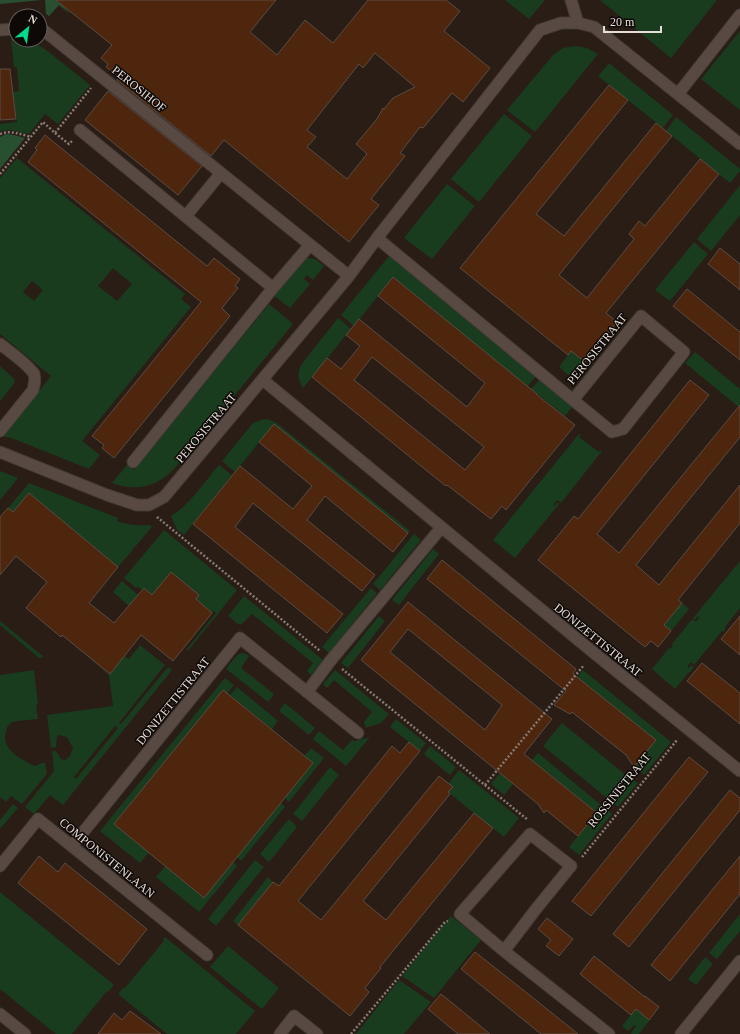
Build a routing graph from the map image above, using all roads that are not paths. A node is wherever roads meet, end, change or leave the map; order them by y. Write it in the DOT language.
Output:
graph roads {
  1 [pos="571,0"];
  2 [pos="740,15"];
  3 [pos="578,23"];
  4 [pos="48,33"];
  5 [pos="678,94"];
  6 [pos="80,130"];
  7 [pos="740,144"];
  8 [pos="221,173"];
  9 [pos="186,216"];
  10 [pos="377,238"];
  11 [pos="310,245"];
  12 [pos="349,276"];
  13 [pos="273,288"];
  14 [pos="0,344"];
  15 [pos="262,380"];
  16 [pos="573,400"];
  17 [pos="0,432"];
  18 [pos="0,452"];
  19 [pos="133,462"];
  20 [pos="441,528"];
  21 [pos="307,692"];
  22 [pos="358,733"];
  23 [pos="740,771"];
  24 [pos="72,846"];
  25 [pos="0,866"];
  26 [pos="504,951"];
  27 [pos="207,955"];
  28 [pos="740,961"];
  29 [pos="0,1014"];
  30 [pos="24,1034"];
  31 [pos="280,1034"];
  32 [pos="317,1034"];
  33 [pos="609,1034"];
  34 [pos="681,1034"];
  1 -- 3 [label="street"];
  2 -- 5 [label="street"];
  3 -- 5 [label="street"];
  3 -- 10 [label="street, PEROSISTRAAT"];
  4 -- 8 [label="street, PEROSIHOF"];
  5 -- 7 [label="street"];
  6 -- 9 [label="street"];
  8 -- 9 [label="street"];
  8 -- 11 [label="street, PEROSIHOF"];
  9 -- 13 [label="street"];
  10 -- 12 [label="street, PEROSISTRAAT"];
  10 -- 16 [label="street, PEROSISTRAAT"];
  11 -- 12 [label="street, PEROSIHOF"];
  11 -- 13 [label="street"];
  12 -- 15 [label="street, PEROSISTRAAT"];
  13 -- 19 [label="street"];
  14 -- 17 [label="street"];
  15 -- 18 [label="street, PEROSISTRAAT"];
  15 -- 20 [label="street, DONIZETTISTRAAT"];
  16 -- 16 [label="street, PEROSISTRAAT"];
  20 -- 21 [label="street"];
  20 -- 23 [label="street, DONIZETTISTRAAT"];
  21 -- 22 [label="street, DONIZETTISTRAAT"];
  21 -- 24 [label="street, DONIZETTISTRAAT"];
  24 -- 25 [label="street, COMPONISTENLAAN"];
  24 -- 27 [label="street, COMPONISTENLAAN"];
  26 -- 26 [label="street"];
  26 -- 33 [label="street"];
  28 -- 34 [label="street"];
  29 -- 30 [label="street"];
  31 -- 32 [label="street"];
}
